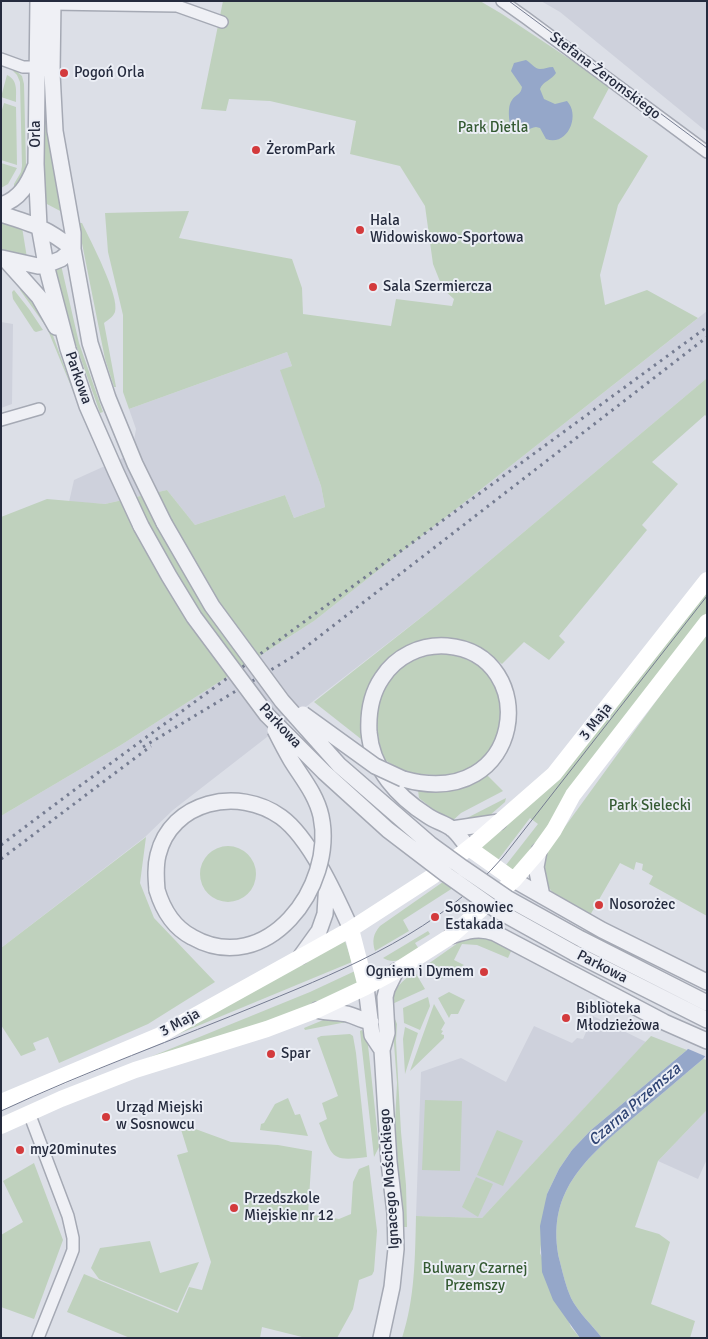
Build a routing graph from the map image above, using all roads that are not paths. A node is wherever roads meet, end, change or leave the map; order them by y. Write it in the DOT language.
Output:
graph roads {
  1 [pos="48,2"];
  2 [pos="505,3"];
  3 [pos="222,22"];
  4 [pos="1,59"];
  5 [pos="36,67"];
  6 [pos="707,152"];
  7 [pos="36,164"];
  8 [pos="1,205"];
  9 [pos="1,214"];
  10 [pos="39,226"];
  11 [pos="72,249"];
  12 [pos="3,259"];
  13 [pos="46,265"];
  14 [pos="68,349"];
  15 [pos="39,409"];
  16 [pos="1,420"];
  17 [pos="707,580"];
  18 [pos="707,622"];
  19 [pos="282,701"];
  20 [pos="267,715"];
  21 [pos="499,822"];
  22 [pos="452,829"];
  23 [pos="469,848"];
  24 [pos="540,851"];
  25 [pos="514,880"];
  26 [pos="327,881"];
  27 [pos="542,896"];
  28 [pos="351,929"];
  29 [pos="451,936"];
  30 [pos="301,956"];
  31 [pos="396,971"];
  32 [pos="707,982"];
  33 [pos="366,987"];
  34 [pos="703,1009"];
  35 [pos="317,1010"];
  36 [pos="371,1022"];
  37 [pos="707,1041"];
  38 [pos="382,1050"];
  39 [pos="1,1102"];
  40 [pos="28,1113"];
  41 [pos="1,1126"];
  42 [pos="38,1338"];
  43 [pos="381,1338"];
  1 -- 3 [label="street"];
  1 -- 5 [label="street, Orla"];
  1 -- 11 [label="street, Orla"];
  2 -- 6 [label="street, Stefana Żeromskiego"];
  4 -- 5 [label="street"];
  5 -- 7 [label="street, Orla"];
  7 -- 8 [label="street"];
  7 -- 10 [label="street, Orla"];
  9 -- 10 [label="street"];
  10 -- 11 [label="street"];
  10 -- 13 [label="street, Orla"];
  11 -- 13 [label="street"];
  11 -- 19 [label="street, Parkowa, bridge"];
  12 -- 13 [label="street"];
  12 -- 14 [label="street"];
  13 -- 14 [label="street, Parkowa"];
  14 -- 20 [label="street, Parkowa, bridge"];
  15 -- 16 [label="street"];
  17 -- 21 [label="main road, 3 Maja"];
  18 -- 24 [label="main road, 3 Maja"];
  19 -- 22 [label="street, bridge"];
  19 -- 34 [label="street, Parkowa, bridge"];
  20 -- 26 [label="street, bridge"];
  20 -- 34 [label="street, Parkowa, bridge"];
  21 -- 22 [label="street"];
  21 -- 23 [label="main road, 3 Maja"];
  22 -- 23 [label="street"];
  23 -- 25 [label="main road"];
  23 -- 28 [label="main road, 3 Maja"];
  24 -- 25 [label="main road, 3 Maja"];
  24 -- 27 [label="street"];
  25 -- 27 [label="street"];
  25 -- 29 [label="main road, 3 Maja"];
  26 -- 28 [label="street"];
  26 -- 30 [label="street"];
  27 -- 32 [label="street"];
  28 -- 30 [label="main road, 3 Maja"];
  28 -- 33 [label="main road"];
  29 -- 31 [label="main road, 3 Maja"];
  29 -- 37 [label="street"];
  30 -- 39 [label="main road, 3 Maja"];
  31 -- 33 [label="main road, 3 Maja"];
  31 -- 38 [label="street, Ignacego Mościckiego"];
  33 -- 35 [label="main road, 3 Maja"];
  33 -- 36 [label="street, Ignacego Mościckiego"];
  35 -- 36 [label="street"];
  35 -- 40 [label="main road, 3 Maja"];
  36 -- 38 [label="street, Ignacego Mościckiego"];
  38 -- 43 [label="street, Ignacego Mościckiego"];
  40 -- 41 [label="main road, 3 Maja"];
  40 -- 42 [label="street"];
}
